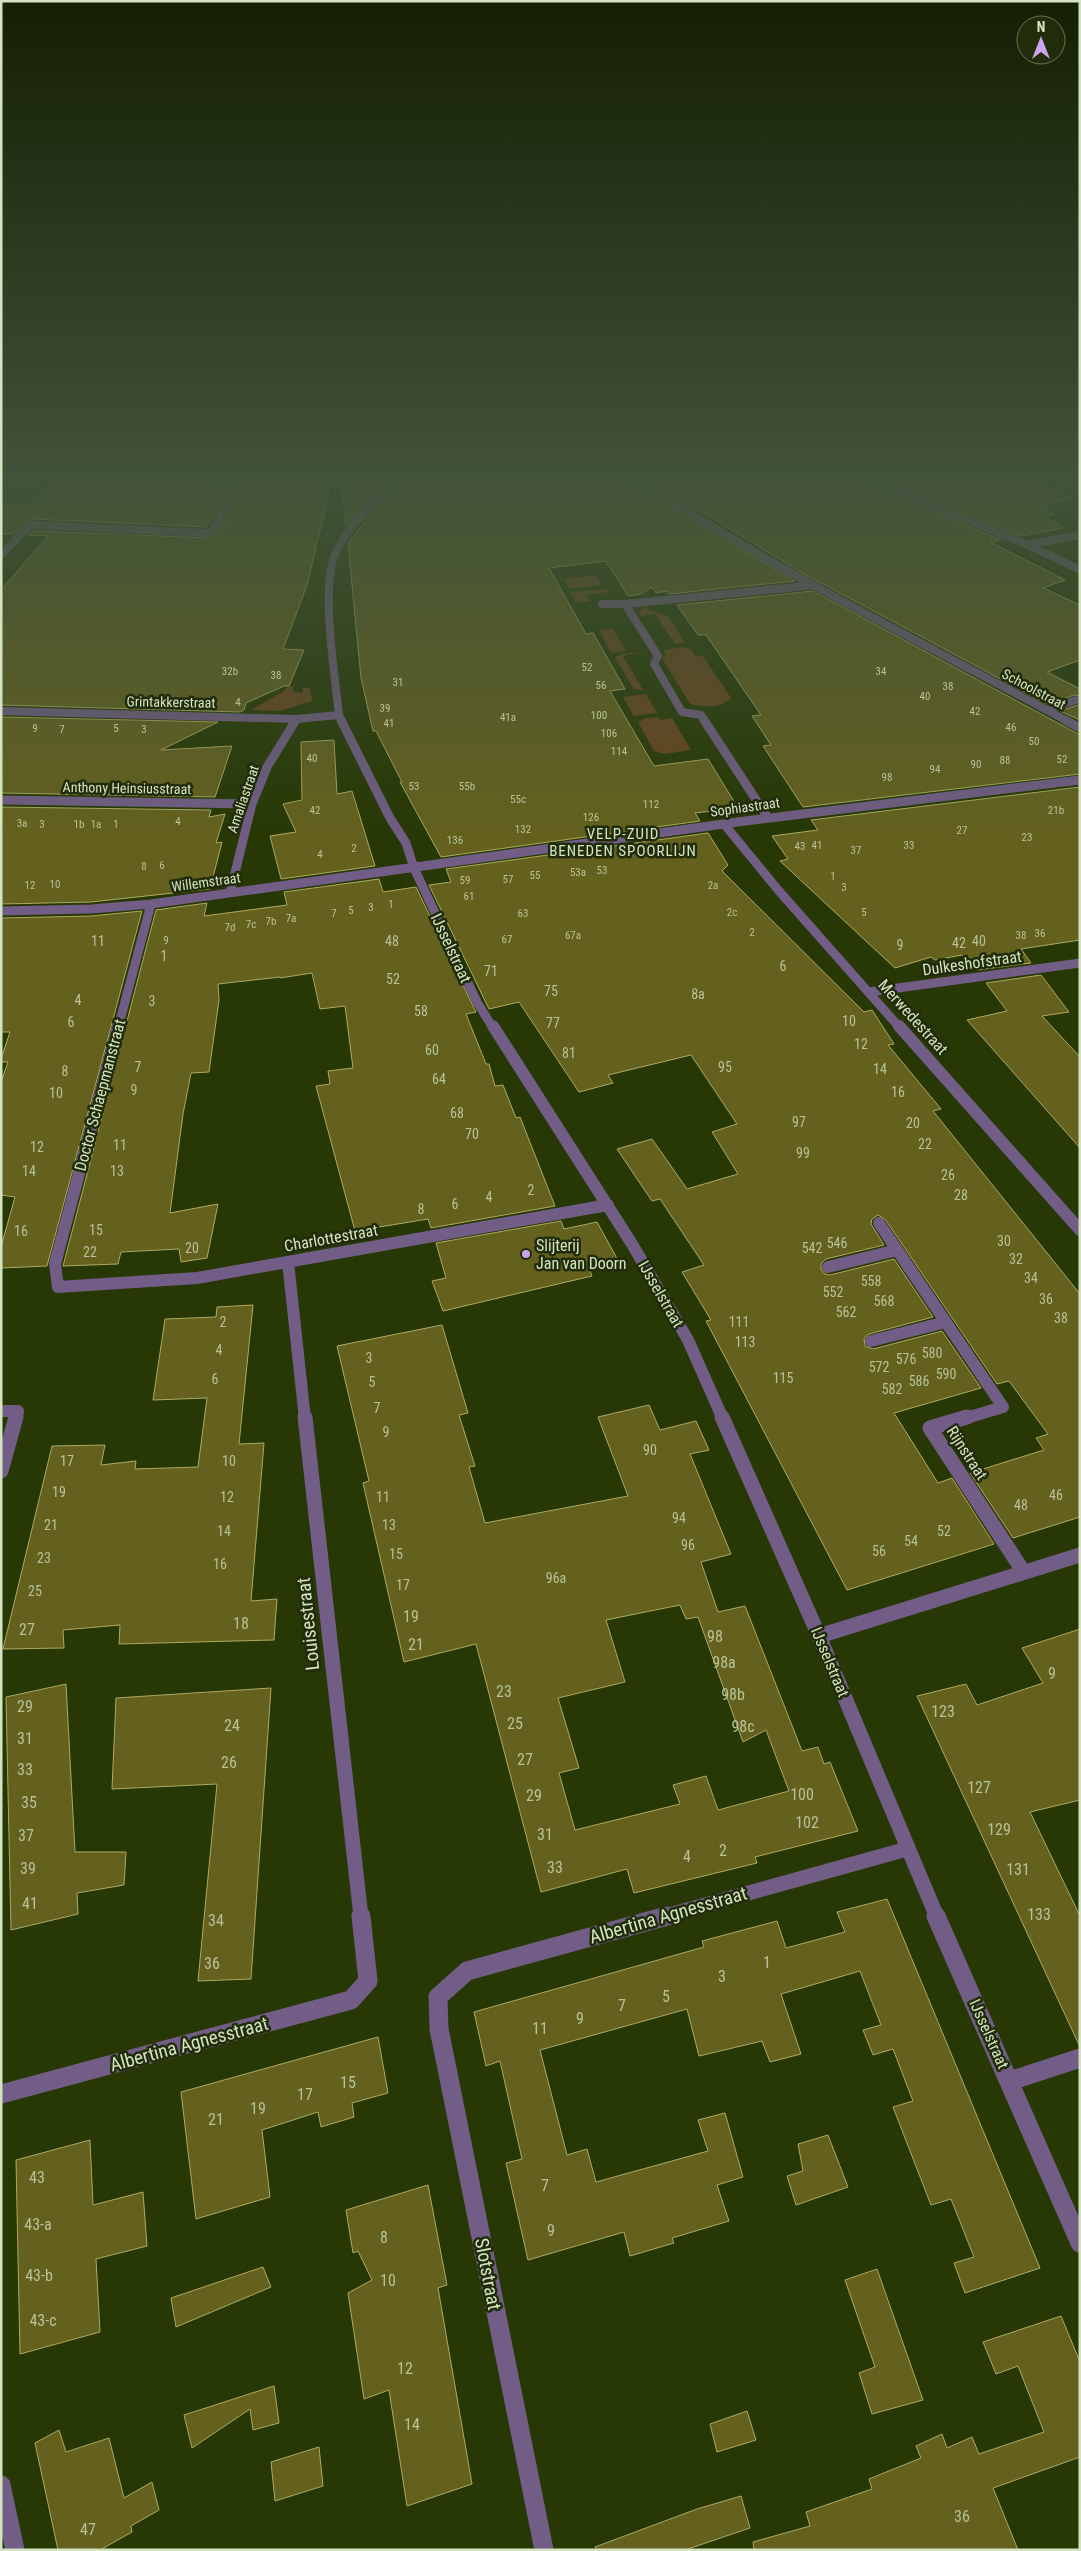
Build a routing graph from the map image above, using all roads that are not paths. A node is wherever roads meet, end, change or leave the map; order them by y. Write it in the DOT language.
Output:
graph roads {
  1 [pos="330,599"];
  2 [pos="675,599"];
  3 [pos="842,599"];
  4 [pos="602,604"];
  5 [pos="625,604"];
  6 [pos="1076,700"];
  7 [pos="1046,710"];
  8 [pos="1,711"];
  9 [pos="339,715"];
  10 [pos="296,719"];
  11 [pos="1080,728"];
  12 [pos="1080,780"];
  13 [pos="1,800"];
  14 [pos="252,804"];
  15 [pos="768,818"];
  16 [pos="724,824"];
  17 [pos="414,868"];
  18 [pos="230,893"];
  19 [pos="151,904"];
  20 [pos="1,910"];
  21 [pos="1080,963"];
  22 [pos="869,992"];
  23 [pos="608,1205"];
  24 [pos="879,1223"];
  25 [pos="1080,1230"];
  26 [pos="897,1250"];
  27 [pos="288,1262"];
  28 [pos="828,1267"];
  29 [pos="58,1287"];
  30 [pos="946,1322"];
  31 [pos="871,1341"];
  32 [pos="1,1412"];
  33 [pos="1,1471"];
  34 [pos="1080,1555"];
  35 [pos="1023,1571"];
  36 [pos="819,1636"];
  37 [pos="907,1849"];
  38 [pos="368,1981"];
  39 [pos="438,1997"];
  40 [pos="1080,2058"];
  41 [pos="1010,2081"];
  42 [pos="1,2094"];
  43 [pos="1080,2243"];
  44 [pos="1,2486"];
  45 [pos="14,2550"];
  46 [pos="544,2550"];
  1 -- 9 [label="street, IJsselstraat"];
  2 -- 5 [label="street"];
  3 -- 7 [label="street, Schoolstraat"];
  4 -- 5 [label="street"];
  5 -- 15 [label="street"];
  6 -- 7 [label="street"];
  7 -- 11 [label="street, Schoolstraat"];
  8 -- 10 [label="street, Grintakkerstraat"];
  9 -- 10 [label="street, Grintakkerstraat"];
  9 -- 17 [label="street, IJsselstraat"];
  10 -- 14 [label="street, Amaliastraat"];
  12 -- 15 [label="street, Sophiastraat"];
  13 -- 14 [label="street, Anthony Heinsiusstraat"];
  14 -- 18 [label="street, Amaliastraat"];
  15 -- 16 [label="street, Sophiastraat"];
  16 -- 17 [label="street, Sophiastraat"];
  16 -- 22 [label="street, Merwedestraat"];
  17 -- 18 [label="street, Willemstraat"];
  17 -- 23 [label="street, IJsselstraat"];
  18 -- 19 [label="street, Willemstraat"];
  19 -- 20 [label="street, Willemstraat"];
  19 -- 29 [label="street, Doctor Schaepmanstraat"];
  21 -- 22 [label="street, Dulkeshofstraat"];
  22 -- 25 [label="street, Merwedestraat"];
  23 -- 27 [label="street, Charlottestraat"];
  23 -- 36 [label="street, IJsselstraat"];
  24 -- 26 [label="street, Rijnstraat"];
  26 -- 28 [label="street"];
  26 -- 30 [label="street, Rijnstraat"];
  27 -- 29 [label="street, Charlottestraat"];
  27 -- 38 [label="street, Louisestraat"];
  30 -- 31 [label="street"];
  30 -- 35 [label="street, Rijnstraat"];
  32 -- 33 [label="street"];
  34 -- 35 [label="street"];
  35 -- 36 [label="street"];
  36 -- 37 [label="street, IJsselstraat"];
  37 -- 39 [label="street, Albertina Agnesstraat"];
  37 -- 41 [label="street, IJsselstraat"];
  38 -- 42 [label="street, Albertina Agnesstraat"];
  39 -- 46 [label="street, Slotstraat"];
  40 -- 41 [label="street, IJsselstraat"];
  41 -- 43 [label="street, IJsselstraat"];
  44 -- 45 [label="street"];
}
